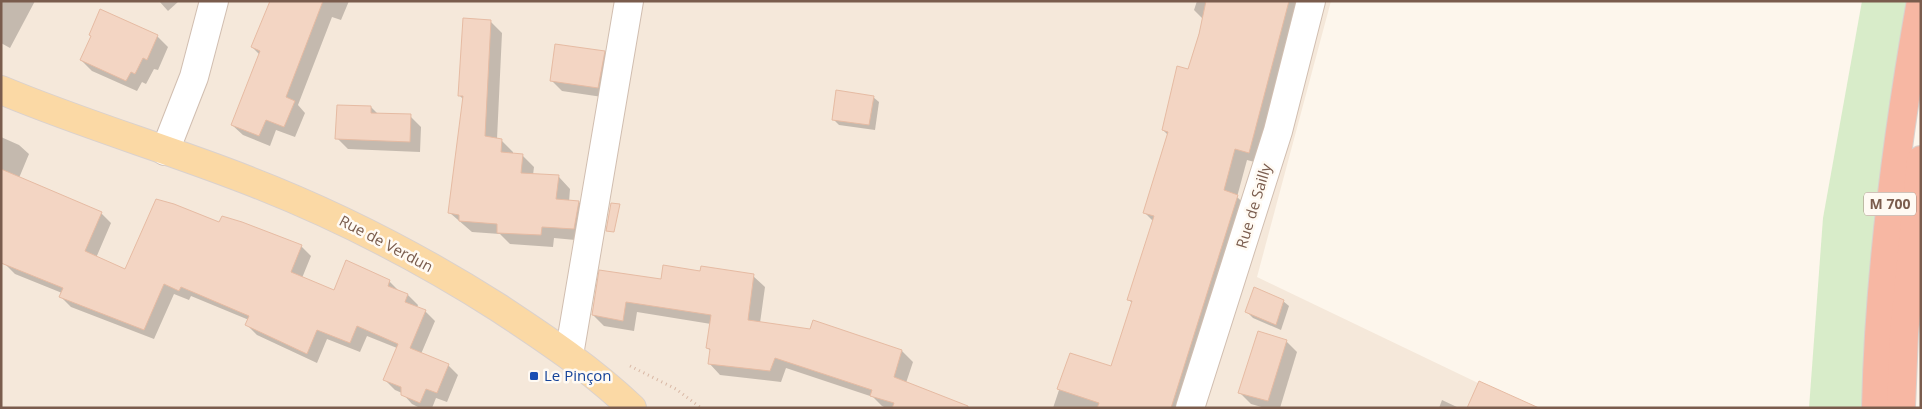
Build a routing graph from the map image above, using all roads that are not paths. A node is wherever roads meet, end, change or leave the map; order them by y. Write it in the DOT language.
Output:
graph roads {
  1 [pos="214,1"];
  2 [pos="630,1"];
  3 [pos="1311,1"];
  4 [pos="1921,1"];
  5 [pos="1,90"];
  6 [pos="166,152"];
  7 [pos="1921,160"];
  8 [pos="569,354"];
  9 [pos="632,408"];
  10 [pos="1190,408"];
  11 [pos="1876,408"];
  12 [pos="1900,408"];
  1 -- 6 [label="street"];
  2 -- 8 [label="street"];
  3 -- 10 [label="street, Rue de Sailly"];
  4 -- 11 [label="highway, M 700"];
  5 -- 6 [label="main road, Rue de Verdun"];
  6 -- 8 [label="main road, Rue de Verdun"];
  7 -- 12 [label="highway, M 700"];
  8 -- 9 [label="main road, Rue de Verdun"];
}
